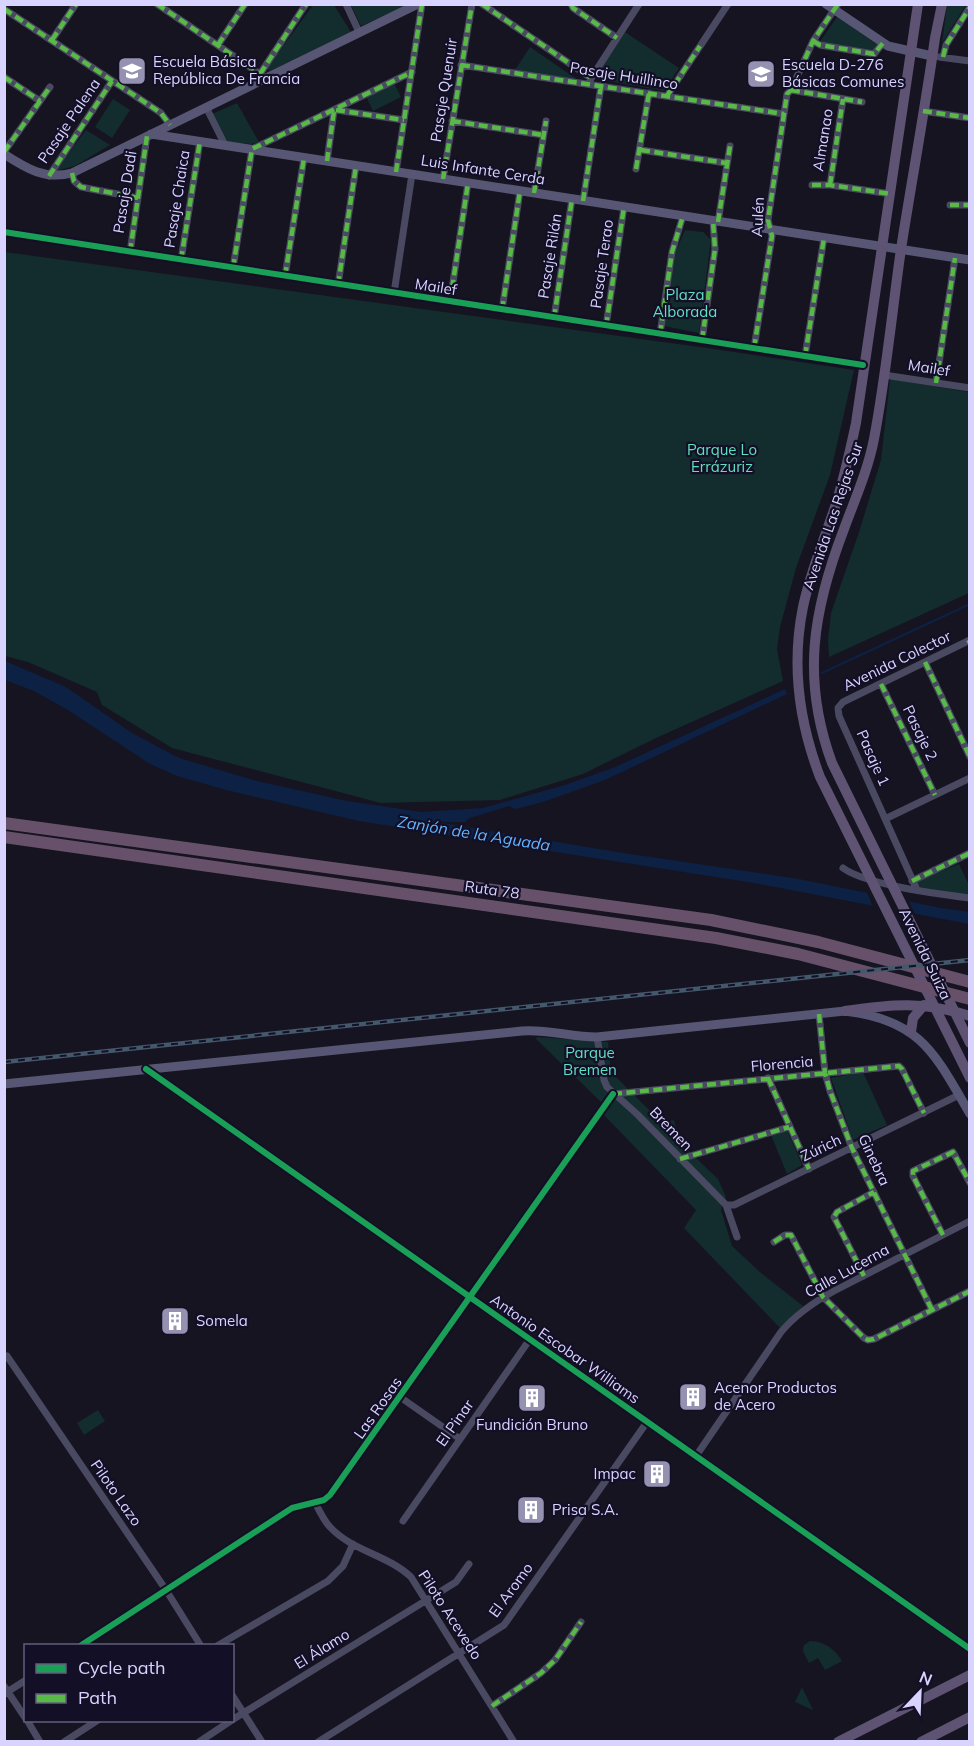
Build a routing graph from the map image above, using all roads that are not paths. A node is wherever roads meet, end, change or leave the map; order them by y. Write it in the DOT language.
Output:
graph roads {
  1 [pos="76,4"];
  2 [pos="157,4"];
  3 [pos="245,4"];
  4 [pos="306,4"];
  5 [pos="346,4"];
  6 [pos="420,4"];
  7 [pos="472,4"];
  8 [pos="483,4"];
  9 [pos="571,4"];
  10 [pos="639,4"];
  11 [pos="728,4"];
  12 [pos="918,4"];
  13 [pos="942,4"];
  14 [pos="833,6"];
  15 [pos="969,7"];
  16 [pos="4,9"];
  17 [pos="359,32"];
  18 [pos="617,38"];
  19 [pos="52,40"];
  20 [pos="813,41"];
  21 [pos="883,43"];
  22 [pos="218,45"];
  23 [pos="913,52"];
  24 [pos="938,56"];
  25 [pos="969,61"];
  26 [pos="461,65"];
  27 [pos="412,72"];
  28 [pos="4,77"];
  29 [pos="262,77"];
  30 [pos="112,81"];
  31 [pos="589,81"];
  32 [pos="601,86"];
  33 [pos="50,87"];
  34 [pos="791,90"];
  35 [pos="649,93"];
  36 [pos="667,96"];
  37 [pos="843,99"];
  38 [pos="40,101"];
  39 [pos="862,102"];
  40 [pos="206,107"];
  41 [pos="335,110"];
  42 [pos="923,111"];
  43 [pos="784,114"];
  44 [pos="969,118"];
  45 [pos="404,120"];
  46 [pos="452,121"];
  47 [pos="546,121"];
  48 [pos="170,125"];
  49 [pos="149,135"];
  50 [pos="543,135"];
  51 [pos="200,141"];
  52 [pos="225,145"];
  53 [pos="730,146"];
  54 [pos="252,149"];
  55 [pos="640,150"];
  56 [pos="4,153"];
  57 [pos="304,158"];
  58 [pos="327,161"];
  59 [pos="726,163"];
  60 [pos="356,165"];
  61 [pos="636,169"];
  62 [pos="396,172"];
  63 [pos="72,173"];
  64 [pos="412,174"];
  65 [pos="49,176"];
  66 [pos="443,179"];
  67 [pos="468,183"];
  68 [pos="812,185"];
  69 [pos="830,185"];
  70 [pos="520,191"];
  71 [pos="534,193"];
  72 [pos="891,194"];
  73 [pos="138,198"];
  74 [pos="572,199"];
  75 [pos="583,201"];
  76 [pos="950,205"];
  77 [pos="969,206"];
  78 [pos="624,207"];
  79 [pos="683,216"];
  80 [pos="715,221"];
  81 [pos="770,230"];
  82 [pos="4,232"];
  83 [pos="824,238"];
  84 [pos="882,247"];
  85 [pos="901,250"];
  86 [pos="129,252"];
  87 [pos="955,258"];
  88 [pos="181,260"];
  89 [pos="969,260"];
  90 [pos="233,268"];
  91 [pos="285,276"];
  92 [pos="338,285"];
  93 [pos="394,293"];
  94 [pos="450,302"];
  95 [pos="502,310"];
  96 [pos="554,318"];
  97 [pos="606,326"];
  98 [pos="660,334"];
  99 [pos="702,340"];
  100 [pos="754,348"];
  101 [pos="805,356"];
  102 [pos="863,365"];
  103 [pos="884,375"];
  104 [pos="936,383"];
  105 [pos="969,388"];
  106 [pos="969,641"];
  107 [pos="925,662"];
  108 [pos="881,684"];
  109 [pos="838,708"];
  110 [pos="969,757"];
  111 [pos="969,779"];
  112 [pos="935,795"];
  113 [pos="885,819"];
  114 [pos="4,823"];
  115 [pos="4,837"];
  116 [pos="969,853"];
  117 [pos="843,868"];
  118 [pos="870,876"];
  119 [pos="912,880"];
  120 [pos="890,881"];
  121 [pos="917,890"];
  122 [pos="969,898"];
  123 [pos="969,982"];
  124 [pos="969,999"];
  125 [pos="924,1005"];
  126 [pos="845,1011"];
  127 [pos="819,1014"];
  128 [pos="969,1016"];
  129 [pos="911,1032"];
  130 [pos="597,1037"];
  131 [pos="969,1043"];
  132 [pos="146,1069"];
  133 [pos="825,1073"];
  134 [pos="768,1078"];
  135 [pos="969,1078"];
  136 [pos="4,1084"];
  137 [pos="613,1094"];
  138 [pos="959,1095"];
  139 [pos="924,1113"];
  140 [pos="969,1114"];
  141 [pos="789,1127"];
  142 [pos="852,1148"];
  143 [pos="680,1159"];
  144 [pos="809,1169"];
  145 [pos="969,1183"];
  146 [pos="874,1192"];
  147 [pos="726,1205"];
  148 [pos="969,1221"];
  149 [pos="943,1235"];
  150 [pos="736,1237"];
  151 [pos="774,1242"];
  152 [pos="905,1255"];
  153 [pos="864,1276"];
  154 [pos="969,1291"];
  155 [pos="823,1297"];
  156 [pos="470,1298"];
  157 [pos="932,1310"];
  158 [pos="530,1339"];
  159 [pos="7,1356"];
  160 [pos="400,1397"];
  161 [pos="647,1422"];
  162 [pos="460,1439"];
  163 [pos="696,1456"];
  164 [pos="315,1503"];
  165 [pos="403,1521"];
  166 [pos="353,1544"];
  167 [pos="469,1564"];
  168 [pos="166,1590"];
  169 [pos="426,1601"];
  170 [pos="581,1622"];
  171 [pos="83,1644"];
  172 [pos="200,1644"];
  173 [pos="220,1644"];
  174 [pos="969,1649"];
  175 [pos="460,1654"];
  176 [pos="969,1674"];
  177 [pos="24,1681"];
  178 [pos="6,1690"];
  179 [pos="234,1698"];
  180 [pos="492,1706"];
  181 [pos="244,1713"];
  182 [pos="24,1717"];
  183 [pos="969,1717"];
  184 [pos="234,1719"];
  185 [pos="27,1722"];
  186 [pos="95,1722"];
  187 [pos="229,1722"];
  188 [pos="40,1742"];
  189 [pos="64,1742"];
  190 [pos="199,1742"];
  191 [pos="262,1742"];
  192 [pos="318,1742"];
  193 [pos="514,1742"];
  194 [pos="838,1742"];
  195 [pos="921,1742"];
  1 -- 19 [label="street"];
  2 -- 22 [label="street"];
  3 -- 22 [label="street"];
  4 -- 29 [label="street"];
  5 -- 17 [label="street"];
  6 -- 17 [label="street"];
  6 -- 27 [label="street"];
  7 -- 26 [label="street, Pasaje Quenuir"];
  8 -- 31 [label="street, Pasaje Huillinco"];
  9 -- 18 [label="street"];
  10 -- 18 [label="street"];
  11 -- 36 [label="street"];
  12 -- 23 [label="main road, Avenida Las Rejas Sur"];
  13 -- 24 [label="main road, Avenida Las Rejas Sur"];
  14 -- 20 [label="street, Aulén"];
  14 -- 21 [label="street"];
  15 -- 24 [label="street"];
  16 -- 19 [label="street"];
  17 -- 29 [label="street"];
  18 -- 31 [label="street"];
  19 -- 30 [label="street"];
  20 -- 21 [label="street"];
  20 -- 34 [label="street, Aulén"];
  21 -- 23 [label="street"];
  22 -- 29 [label="street"];
  23 -- 24 [label="street"];
  23 -- 72 [label="main road, Avenida Las Rejas Sur"];
  24 -- 25 [label="street"];
  24 -- 42 [label="main road, Avenida Las Rejas Sur"];
  26 -- 31 [label="street, Pasaje Huillinco"];
  26 -- 46 [label="street, Pasaje Quenuir"];
  27 -- 41 [label="street"];
  27 -- 45 [label="street"];
  28 -- 38 [label="street"];
  29 -- 40 [label="street"];
  30 -- 48 [label="street"];
  30 -- 65 [label="street, Pasaje Palena"];
  31 -- 32 [label="street, Pasaje Huillinco"];
  32 -- 35 [label="street, Pasaje Huillinco"];
  32 -- 75 [label="street"];
  33 -- 38 [label="street"];
  34 -- 37 [label="street, Almanao"];
  34 -- 43 [label="street, Aulén"];
  35 -- 36 [label="street, Pasaje Huillinco"];
  35 -- 55 [label="street"];
  36 -- 43 [label="street, Pasaje Huillinco"];
  37 -- 39 [label="street, Almanao"];
  37 -- 69 [label="street, Almanao"];
  38 -- 56 [label="street"];
  40 -- 48 [label="street"];
  40 -- 52 [label="street"];
  41 -- 45 [label="street"];
  41 -- 54 [label="street"];
  41 -- 58 [label="street"];
  42 -- 44 [label="street"];
  42 -- 85 [label="main road, Avenida Las Rejas Sur"];
  43 -- 81 [label="street, Aulén"];
  45 -- 62 [label="street"];
  46 -- 50 [label="street"];
  46 -- 66 [label="street, Pasaje Quenuir"];
  47 -- 50 [label="street"];
  48 -- 49 [label="street"];
  49 -- 51 [label="street, Luis Infante Cerda"];
  49 -- 63 [label="street"];
  49 -- 73 [label="street, Pasaje Dadi"];
  50 -- 71 [label="street"];
  51 -- 52 [label="street, Luis Infante Cerda"];
  51 -- 88 [label="street, Pasaje Chaica"];
  52 -- 54 [label="street, Luis Infante Cerda"];
  53 -- 59 [label="street"];
  54 -- 57 [label="street, Luis Infante Cerda"];
  54 -- 90 [label="street"];
  55 -- 59 [label="street"];
  55 -- 61 [label="street"];
  56 -- 65 [label="street"];
  57 -- 58 [label="street, Luis Infante Cerda"];
  57 -- 91 [label="street"];
  58 -- 60 [label="street, Luis Infante Cerda"];
  59 -- 80 [label="street"];
  60 -- 62 [label="street, Luis Infante Cerda"];
  60 -- 92 [label="street"];
  62 -- 64 [label="street, Luis Infante Cerda"];
  63 -- 65 [label="street"];
  63 -- 73 [label="street"];
  64 -- 66 [label="street, Luis Infante Cerda"];
  64 -- 93 [label="street"];
  66 -- 67 [label="street, Luis Infante Cerda"];
  67 -- 70 [label="street, Luis Infante Cerda"];
  67 -- 94 [label="street"];
  68 -- 69 [label="street, Almanao"];
  69 -- 72 [label="street, Almanao"];
  70 -- 71 [label="street, Luis Infante Cerda"];
  70 -- 95 [label="street"];
  71 -- 74 [label="street, Luis Infante Cerda"];
  72 -- 84 [label="main road, Avenida Las Rejas Sur"];
  73 -- 86 [label="street, Pasaje Dadi"];
  74 -- 75 [label="street, Luis Infante Cerda"];
  74 -- 96 [label="street, Pasaje Rilán"];
  75 -- 78 [label="street, Luis Infante Cerda"];
  76 -- 77 [label="street"];
  78 -- 79 [label="street, Luis Infante Cerda"];
  78 -- 97 [label="street, Pasaje Terao"];
  79 -- 80 [label="street, Luis Infante Cerda"];
  79 -- 98 [label="street"];
  80 -- 81 [label="street, Luis Infante Cerda"];
  80 -- 99 [label="street"];
  81 -- 83 [label="street, Luis Infante Cerda"];
  81 -- 100 [label="street, Aulén"];
  82 -- 86 [label="street, Mailef"];
  83 -- 84 [label="street, Luis Infante Cerda"];
  83 -- 101 [label="street"];
  84 -- 85 [label="street, Luis Infante Cerda"];
  84 -- 102 [label="main road, Avenida Las Rejas Sur"];
  85 -- 87 [label="street, Luis Infante Cerda"];
  85 -- 103 [label="main road, Avenida Las Rejas Sur"];
  86 -- 88 [label="street, Mailef"];
  87 -- 89 [label="street, Luis Infante Cerda"];
  87 -- 104 [label="street"];
  88 -- 90 [label="street, Mailef"];
  90 -- 91 [label="street, Mailef"];
  91 -- 92 [label="street, Mailef"];
  92 -- 93 [label="street, Mailef"];
  93 -- 94 [label="street, Mailef"];
  94 -- 95 [label="street, Mailef"];
  95 -- 96 [label="street, Mailef"];
  96 -- 97 [label="street, Mailef"];
  97 -- 98 [label="street, Mailef"];
  98 -- 99 [label="street, Mailef"];
  99 -- 100 [label="street, Mailef"];
  100 -- 101 [label="street, Mailef"];
  101 -- 102 [label="street, Mailef"];
  102 -- 118 [label="main road, Avenida Las Rejas Sur"];
  103 -- 104 [label="street, Mailef"];
  103 -- 120 [label="main road, Avenida Las Rejas Sur"];
  104 -- 105 [label="street, Mailef"];
  106 -- 107 [label="street, Avenida Colector"];
  107 -- 108 [label="street, Avenida Colector"];
  107 -- 110 [label="street"];
  108 -- 109 [label="street, Avenida Colector"];
  108 -- 112 [label="street, Pasaje 2"];
  109 -- 113 [label="street, Pasaje 1"];
  111 -- 112 [label="street"];
  112 -- 113 [label="street"];
  113 -- 119 [label="street, Pasaje 1"];
  114 -- 123 [label="highway, Ruta 78"];
  115 -- 124 [label="highway, Ruta 78"];
  116 -- 119 [label="street"];
  117 -- 121 [label="street"];
  118 -- 135 [label="main road, Avenida Suiza"];
  119 -- 121 [label="street, Pasaje 1"];
  120 -- 131 [label="main road, Avenida Suiza"];
  121 -- 122 [label="street"];
  125 -- 126 [label="main road"];
  125 -- 128 [label="main road"];
  125 -- 129 [label="main road"];
  126 -- 127 [label="street"];
  126 -- 129 [label="street"];
  127 -- 130 [label="street"];
  127 -- 133 [label="street, Ginebra"];
  129 -- 138 [label="street"];
  130 -- 132 [label="street"];
  130 -- 137 [label="street, Bremen"];
  132 -- 136 [label="street"];
  132 -- 156 [label="street, Antonio Escobar Williams"];
  133 -- 134 [label="street, Florencia"];
  133 -- 139 [label="street, Florencia"];
  133 -- 142 [label="street, Ginebra"];
  134 -- 137 [label="street, Florencia"];
  134 -- 141 [label="street"];
  137 -- 143 [label="street, Bremen"];
  137 -- 156 [label="street, Las Rosas"];
  138 -- 139 [label="street, Zúrich"];
  138 -- 140 [label="street"];
  139 -- 142 [label="street, Zúrich"];
  141 -- 143 [label="street"];
  141 -- 144 [label="street"];
  142 -- 144 [label="street, Zúrich"];
  142 -- 146 [label="street, Ginebra"];
  143 -- 147 [label="street, Bremen"];
  144 -- 147 [label="street, Zúrich"];
  145 -- 149 [label="street"];
  146 -- 152 [label="street, Ginebra"];
  146 -- 153 [label="street"];
  147 -- 150 [label="street, Bremen"];
  148 -- 149 [label="street, Calle Lucerna"];
  149 -- 152 [label="street, Calle Lucerna"];
  151 -- 155 [label="street"];
  152 -- 153 [label="street, Calle Lucerna"];
  152 -- 157 [label="street, Ginebra"];
  153 -- 155 [label="street, Calle Lucerna"];
  154 -- 157 [label="street"];
  155 -- 157 [label="street"];
  155 -- 163 [label="street, Calle Lucerna"];
  156 -- 158 [label="street, Antonio Escobar Williams"];
  156 -- 160 [label="street, Las Rosas"];
  158 -- 161 [label="street, Antonio Escobar Williams"];
  158 -- 162 [label="street, El Pinar"];
  159 -- 168 [label="street, Piloto Lazo"];
  160 -- 162 [label="street"];
  160 -- 164 [label="street, Las Rosas"];
  161 -- 163 [label="street, Antonio Escobar Williams"];
  161 -- 175 [label="street, El Aromo"];
  162 -- 165 [label="street, El Pinar"];
  163 -- 174 [label="street, Antonio Escobar Williams"];
  164 -- 166 [label="street, Piloto Acevedo"];
  164 -- 168 [label="street, Las Rosas"];
  166 -- 169 [label="street, Piloto Acevedo"];
  166 -- 173 [label="street"];
  167 -- 169 [label="street, El Álamo"];
  168 -- 171 [label="street, Las Rosas"];
  168 -- 172 [label="street, Piloto Lazo"];
  169 -- 175 [label="street, Piloto Acevedo"];
  169 -- 181 [label="street, El Álamo"];
  170 -- 180 [label="street"];
  175 -- 180 [label="street, Piloto Acevedo"];
  175 -- 192 [label="street, El Aromo"];
  176 -- 194 [label="main road"];
  177 -- 178 [label="street"];
  178 -- 182 [label="street"];
  179 -- 181 [label="street"];
  180 -- 193 [label="street, Piloto Acevedo"];
  181 -- 184 [label="street, El Álamo"];
  181 -- 191 [label="street"];
  183 -- 195 [label="main road"];
  185 -- 188 [label="street"];
  186 -- 189 [label="street"];
  187 -- 190 [label="street, El Álamo"];
}
